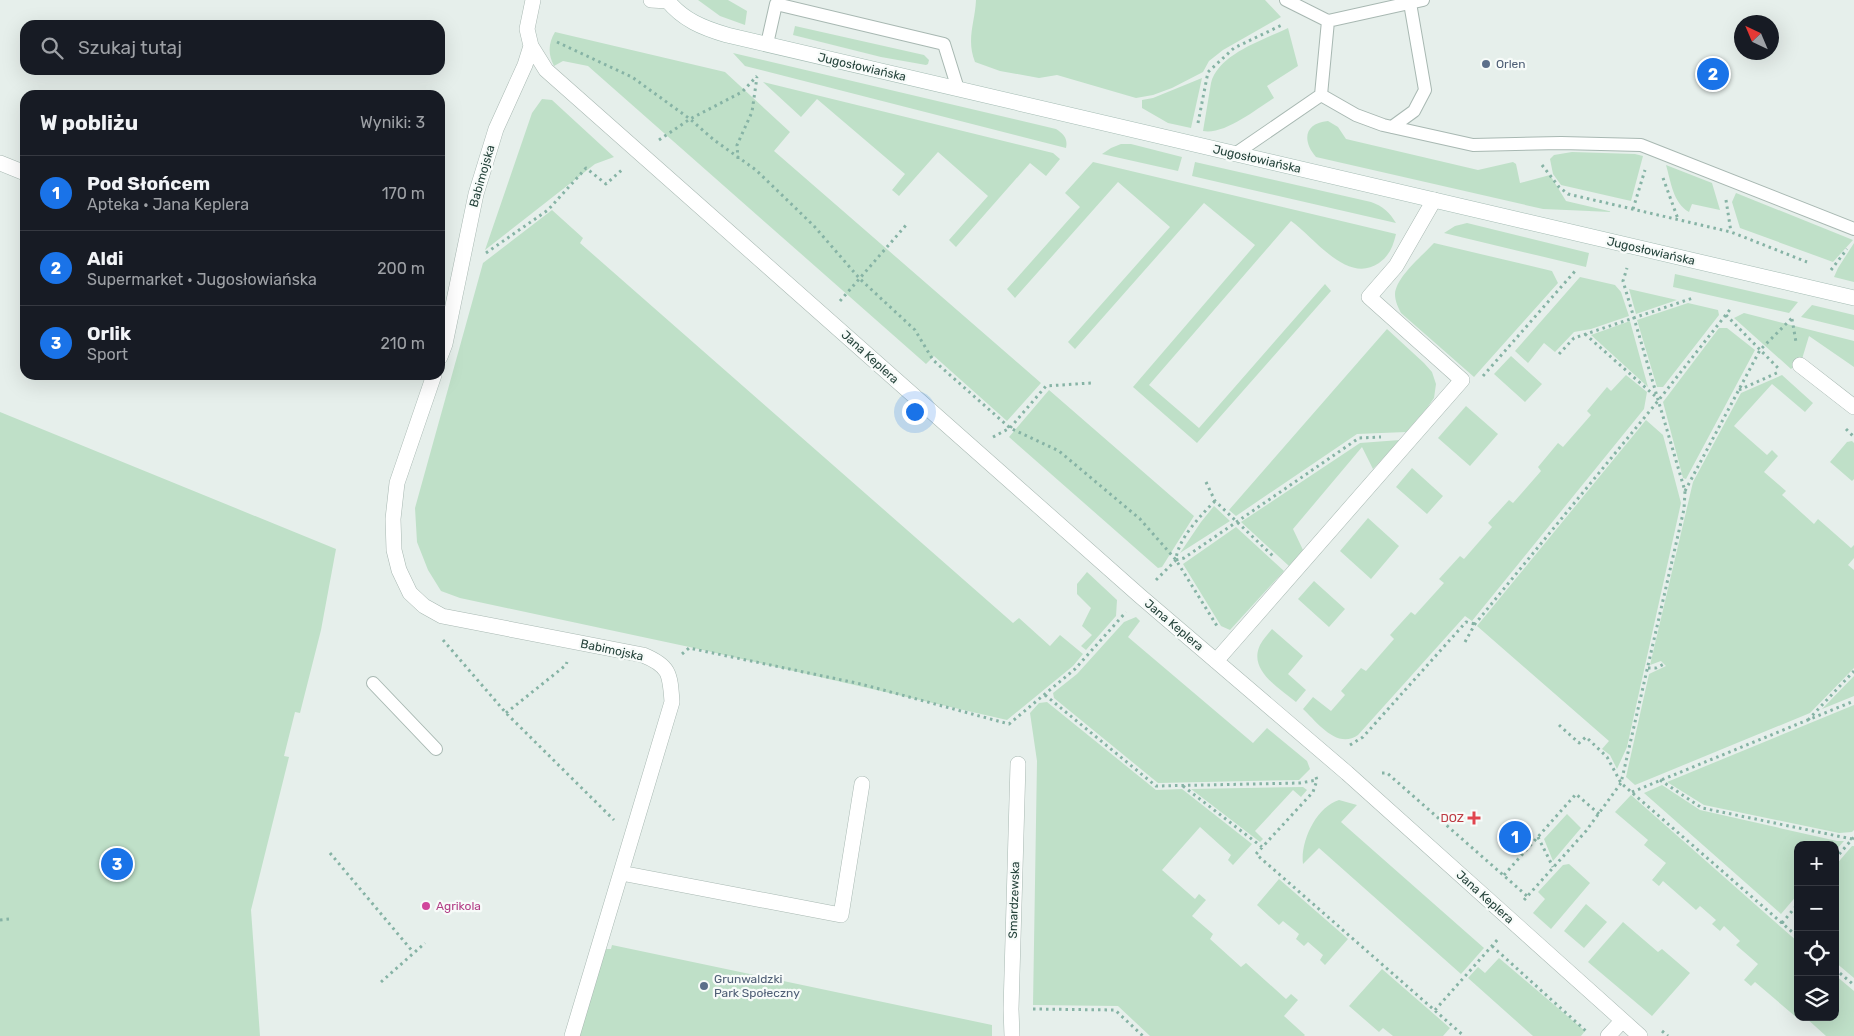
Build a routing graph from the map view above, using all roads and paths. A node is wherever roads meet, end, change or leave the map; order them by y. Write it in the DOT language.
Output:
graph roads {
  1 [pos="533,0"];
  2 [pos="651,0"];
  3 [pos="1423,0"];
  4 [pos="668,1"];
  5 [pos="1291,2"];
  6 [pos="1410,3"];
  7 [pos="1328,21"];
  8 [pos="1284,24"];
  9 [pos="527,29"];
  10 [pos="767,44"];
  11 [pos="531,46"];
  12 [pos="958,89"];
  13 [pos="1321,95"];
  14 [pos="690,118"];
  15 [pos="1198,126"];
  16 [pos="1392,127"];
  17 [pos="1530,143"];
  18 [pos="640,153"];
  19 [pos="1235,154"];
  20 [pos="738,159"];
  21 [pos="0,163"];
  22 [pos="1647,164"];
  23 [pos="20,171"];
  24 [pos="1663,176"];
  25 [pos="1434,200"];
  26 [pos="1633,209"];
  27 [pos="1678,220"];
  28 [pos="907,224"];
  29 [pos="1854,229"];
  30 [pos="1848,247"];
  31 [pos="1629,263"];
  32 [pos="461,264"];
  33 [pos="1812,264"];
  34 [pos="1576,270"];
  35 [pos="1830,271"];
  36 [pos="860,278"];
  37 [pos="1693,298"];
  38 [pos="1854,298"];
  39 [pos="1732,307"];
  40 [pos="1726,315"];
  41 [pos="1633,317"];
  42 [pos="826,318"];
  43 [pos="1792,318"];
  44 [pos="445,334"];
  45 [pos="1584,334"];
  46 [pos="1760,350"];
  47 [pos="1558,354"];
  48 [pos="1800,365"];
  49 [pos="432,380"];
  50 [pos="1478,382"];
  51 [pos="1091,383"];
  52 [pos="1738,390"];
  53 [pos="1657,399"];
  54 [pos="1854,407"];
  55 [pos="1010,428"];
  56 [pos="1414,436"];
  57 [pos="972,447"];
  58 [pos="1206,482"];
  59 [pos="1685,491"];
  60 [pos="1215,501"];
  61 [pos="1236,521"];
  62 [pos="1176,560"];
  63 [pos="1292,574"];
  64 [pos="1140,596"];
  65 [pos="442,616"];
  66 [pos="1475,624"];
  67 [pos="574,642"];
  68 [pos="1465,642"];
  69 [pos="1229,646"];
  70 [pos="1216,661"];
  71 [pos="1664,664"];
  72 [pos="666,668"];
  73 [pos="1648,668"];
  74 [pos="1854,672"];
  75 [pos="373,683"];
  76 [pos="1045,695"];
  77 [pos="1854,701"];
  78 [pos="506,713"];
  79 [pos="1806,722"];
  80 [pos="1559,725"];
  81 [pos="1345,746"];
  82 [pos="436,749"];
  83 [pos="1018,764"];
  84 [pos="1314,770"];
  85 [pos="1387,772"];
  86 [pos="1317,780"];
  87 [pos="1660,780"];
  88 [pos="1621,783"];
  89 [pos="862,784"];
  90 [pos="1182,785"];
  91 [pos="1632,792"];
  92 [pos="1599,814"];
  93 [pos="1538,837"];
  94 [pos="632,838"];
  95 [pos="1853,838"];
  96 [pos="1262,847"];
  97 [pos="330,853"];
  98 [pos="1839,854"];
  99 [pos="1553,868"];
  100 [pos="620,873"];
  101 [pos="1504,875"];
  102 [pos="1527,896"];
  103 [pos="1794,909"];
  104 [pos="10,919"];
  105 [pos="0,920"];
  106 [pos="1513,922"];
  107 [pos="1782,923"];
  108 [pos="1794,933"];
  109 [pos="425,943"];
  110 [pos="1492,946"];
  111 [pos="413,952"];
  112 [pos="1839,972"];
  113 [pos="381,982"];
  114 [pos="1854,985"];
  115 [pos="1011,1009"];
  116 [pos="1435,1010"];
  117 [pos="1622,1021"];
  118 [pos="1590,1034"];
  119 [pos="572,1036"];
  120 [pos="1012,1036"];
  121 [pos="1142,1036"];
  122 [pos="1464,1036"];
  123 [pos="1608,1036"];
  124 [pos="1640,1036"];
  1 -- 9 [label="street"];
  2 -- 4 [label="street, Jugosłowiańska"];
  3 -- 6 [label="lane"];
  4 -- 10 [label="street, Jugosłowiańska"];
  5 -- 7 [label="lane"];
  6 -- 7 [label="lane"];
  6 -- 16 [label="lane"];
  7 -- 13 [label="lane"];
  8 -- 15 [label="path"];
  9 -- 11 [label="street"];
  9 -- 14 [label="path"];
  10 -- 12 [label="street, Jugosłowiańska"];
  10 -- 12 [label="lane"];
  11 -- 18 [label="street, Jana Keplera"];
  11 -- 32 [label="street, Babimojska"];
  12 -- 19 [label="street, Jugosłowiańska"];
  13 -- 16 [label="lane"];
  13 -- 19 [label="lane"];
  14 -- 18 [label="path"];
  14 -- 20 [label="path"];
  14 -- 20 [label="path"];
  16 -- 17 [label="lane"];
  17 -- 26 [label="path"];
  17 -- 29 [label="lane"];
  18 -- 32 [label="path"];
  18 -- 42 [label="street, Jana Keplera"];
  19 -- 25 [label="street, Jugosłowiańska"];
  20 -- 36 [label="path"];
  21 -- 23 [label="street"];
  22 -- 26 [label="path"];
  24 -- 27 [label="path"];
  25 -- 38 [label="street, Jugosłowiańska"];
  25 -- 56 [label="street"];
  26 -- 27 [label="path"];
  27 -- 33 [label="path"];
  28 -- 36 [label="path"];
  30 -- 35 [label="path"];
  31 -- 41 [label="path"];
  32 -- 44 [label="street, Babimojska"];
  34 -- 50 [label="path"];
  36 -- 42 [label="path"];
  36 -- 55 [label="path"];
  37 -- 41 [label="path"];
  39 -- 40 [label="path"];
  40 -- 46 [label="path"];
  40 -- 53 [label="path"];
  41 -- 45 [label="path"];
  41 -- 53 [label="path"];
  42 -- 57 [label="street, Jana Keplera"];
  43 -- 46 [label="path"];
  45 -- 47 [label="path"];
  45 -- 53 [label="path"];
  46 -- 52 [label="path"];
  46 -- 52 [label="path"];
  48 -- 54 [label="street"];
  49 -- 65 [label="street, Babimojska"];
  51 -- 55 [label="path"];
  52 -- 59 [label="path"];
  53 -- 59 [label="path"];
  53 -- 66 [label="path"];
  55 -- 57 [label="path"];
  55 -- 62 [label="path"];
  56 -- 61 [label="path"];
  56 -- 63 [label="street"];
  57 -- 64 [label="street, Jana Keplera"];
  58 -- 60 [label="path"];
  59 -- 73 [label="path"];
  60 -- 61 [label="path"];
  60 -- 62 [label="path"];
  61 -- 62 [label="path"];
  61 -- 63 [label="path"];
  62 -- 64 [label="path"];
  62 -- 69 [label="path"];
  63 -- 69 [label="street"];
  64 -- 70 [label="street, Jana Keplera"];
  64 -- 76 [label="path"];
  65 -- 67 [label="street, Babimojska"];
  65 -- 78 [label="path"];
  66 -- 68 [label="path"];
  66 -- 81 [label="path"];
  67 -- 72 [label="street, Babimojska"];
  67 -- 78 [label="path"];
  69 -- 70 [label="street"];
  70 -- 106 [label="street, Jana Keplera"];
  71 -- 73 [label="path"];
  72 -- 76 [label="path"];
  72 -- 94 [label="street"];
  73 -- 88 [label="path"];
  74 -- 79 [label="path"];
  75 -- 82 [label="lane"];
  76 -- 90 [label="path"];
  77 -- 79 [label="path"];
  78 -- 94 [label="path"];
  79 -- 87 [label="path"];
  80 -- 88 [label="path"];
  83 -- 115 [label="street, Smardzewska"];
  84 -- 86 [label="path"];
  85 -- 101 [label="path"];
  86 -- 90 [label="path"];
  86 -- 96 [label="path"];
  87 -- 91 [label="path"];
  87 -- 95 [label="path"];
  88 -- 91 [label="path"];
  88 -- 92 [label="path"];
  89 -- 100 [label="street"];
  90 -- 96 [label="path"];
  91 -- 107 [label="path"];
  92 -- 93 [label="path"];
  92 -- 99 [label="path"];
  93 -- 99 [label="path"];
  93 -- 101 [label="path"];
  94 -- 100 [label="street"];
  95 -- 98 [label="path"];
  96 -- 116 [label="path"];
  97 -- 111 [label="path"];
  99 -- 102 [label="path"];
  100 -- 119 [label="street"];
  101 -- 102 [label="path"];
  102 -- 106 [label="path"];
  103 -- 107 [label="path"];
  104 -- 105 [label="path"];
  106 -- 110 [label="path"];
  106 -- 117 [label="street, Jana Keplera"];
  107 -- 108 [label="path"];
  109 -- 111 [label="path"];
  110 -- 116 [label="path"];
  110 -- 118 [label="path"];
  111 -- 113 [label="path"];
  112 -- 114 [label="path"];
  115 -- 120 [label="street, Smardzewska"];
  115 -- 121 [label="path"];
  116 -- 122 [label="path"];
  117 -- 123 [label="street"];
  117 -- 124 [label="street, Jana Keplera"];
}
